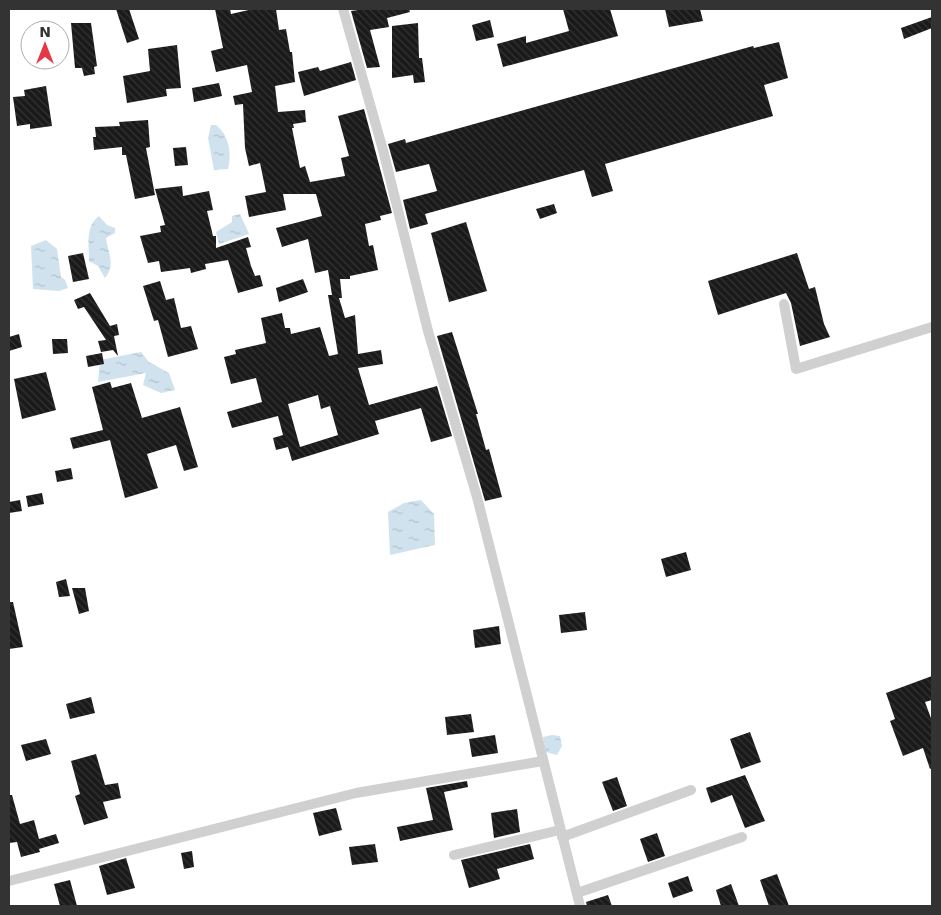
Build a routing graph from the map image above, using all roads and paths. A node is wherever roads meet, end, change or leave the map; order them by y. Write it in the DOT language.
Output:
graph roads {
  1 [pos="344,9"];
  2 [pos="784,304"];
  3 [pos="932,327"];
  4 [pos="543,760"];
  5 [pos="691,790"];
  6 [pos="561,833"];
  7 [pos="742,837"];
  8 [pos="454,855"];
  9 [pos="9,881"];
  10 [pos="577,893"];
  11 [pos="580,906"];
  1 -- 4 [label="street"];
  2 -- 3 [label="street"];
  4 -- 6 [label="street"];
  4 -- 9 [label="street"];
  5 -- 6 [label="street"];
  6 -- 8 [label="street"];
  6 -- 10 [label="street"];
  7 -- 10 [label="street"];
  10 -- 11 [label="street"];
}
